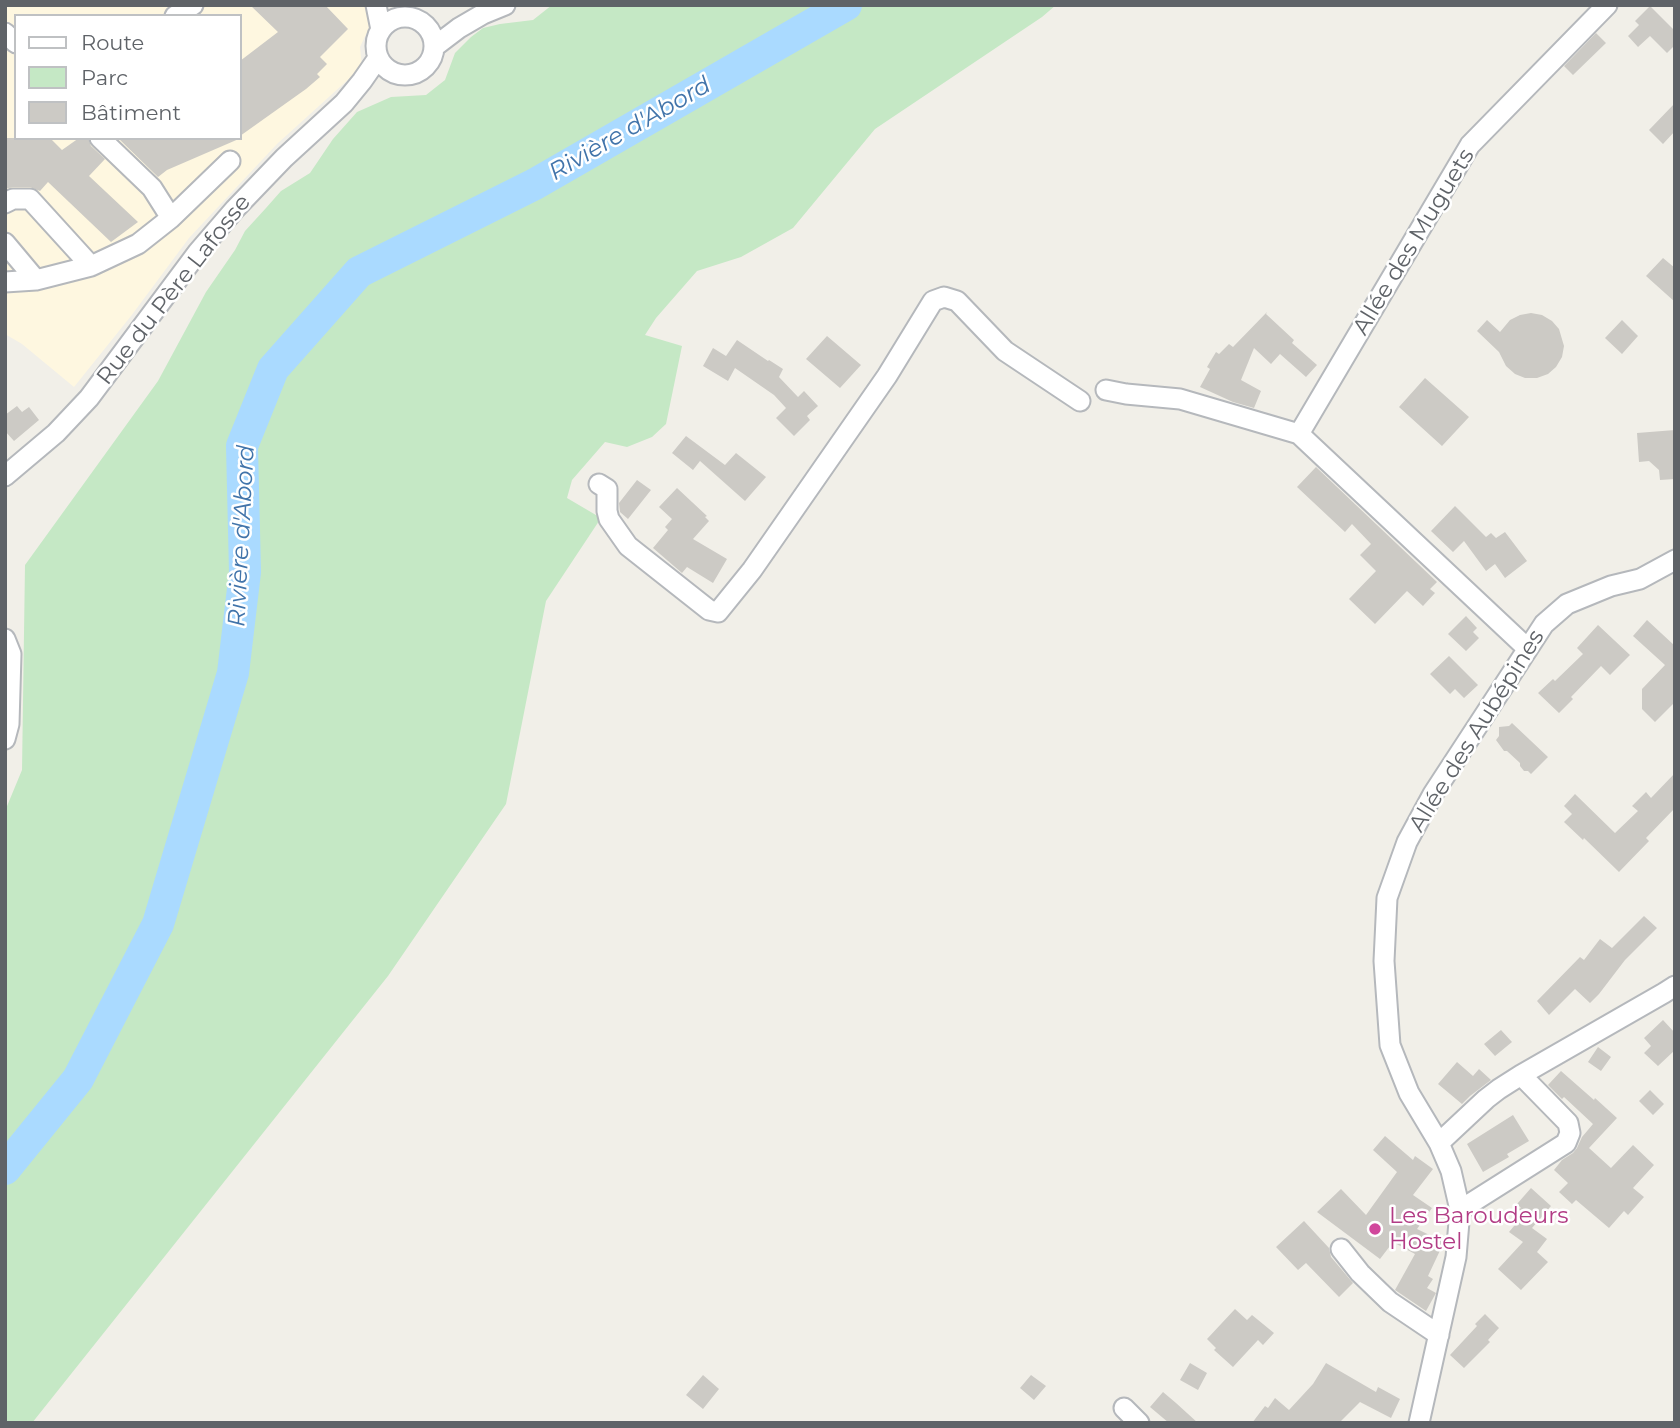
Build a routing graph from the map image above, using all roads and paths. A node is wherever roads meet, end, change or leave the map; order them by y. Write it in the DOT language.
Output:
graph roads {
  1 [pos="376,5"];
  2 [pos="505,5"];
  3 [pos="1607,5"];
  4 [pos="483,14"];
  5 [pos="414,16"];
  6 [pos="381,30"];
  7 [pos="434,47"];
  8 [pos="378,58"];
  9 [pos="396,74"];
  10 [pos="344,103"];
  11 [pos="102,140"];
  12 [pos="230,161"];
  13 [pos="5,202"];
  14 [pos="171,218"];
  15 [pos="5,243"];
  16 [pos="90,266"];
  17 [pos="36,280"];
  18 [pos="5,282"];
  19 [pos="1106,390"];
  20 [pos="1080,401"];
  21 [pos="1299,434"];
  22 [pos="5,476"];
  23 [pos="599,484"];
  24 [pos="1675,560"];
  25 [pos="5,639"];
  26 [pos="1528,649"];
  27 [pos="5,739"];
  28 [pos="1675,986"];
  29 [pos="1521,1075"];
  30 [pos="1439,1143"];
  31 [pos="1460,1210"];
  32 [pos="1341,1249"];
  33 [pos="1439,1335"];
  34 [pos="1124,1408"];
  35 [pos="1139,1423"];
  36 [pos="1419,1423"];
  1 -- 6 [label="street"];
  2 -- 4 [label="street"];
  3 -- 21 [label="street, Allée des Muguets"];
  4 -- 5 [label="street"];
  4 -- 7 [label="street"];
  5 -- 6 [label="street"];
  5 -- 7 [label="street"];
  6 -- 8 [label="street"];
  7 -- 9 [label="street"];
  8 -- 9 [label="street"];
  8 -- 10 [label="street, Rue du Père Lafosse"];
  9 -- 10 [label="street, Rue du Père Lafosse"];
  10 -- 22 [label="street, Rue du Père Lafosse"];
  11 -- 14 [label="street"];
  12 -- 14 [label="street"];
  13 -- 16 [label="street"];
  14 -- 16 [label="street"];
  15 -- 17 [label="street"];
  16 -- 17 [label="street"];
  17 -- 18 [label="street"];
  19 -- 21 [label="street"];
  20 -- 23 [label="street"];
  21 -- 26 [label="street"];
  24 -- 26 [label="street, Allée des Aubépines"];
  25 -- 27 [label="street"];
  26 -- 30 [label="street, Allée des Aubépines"];
  28 -- 29 [label="street"];
  29 -- 30 [label="street"];
  29 -- 31 [label="street"];
  30 -- 31 [label="street, Allée des Aubépines"];
  31 -- 33 [label="street, Allée des Aubépines"];
  32 -- 33 [label="street"];
  33 -- 36 [label="street, Allée des Aubépines"];
  34 -- 35 [label="street"];
}
